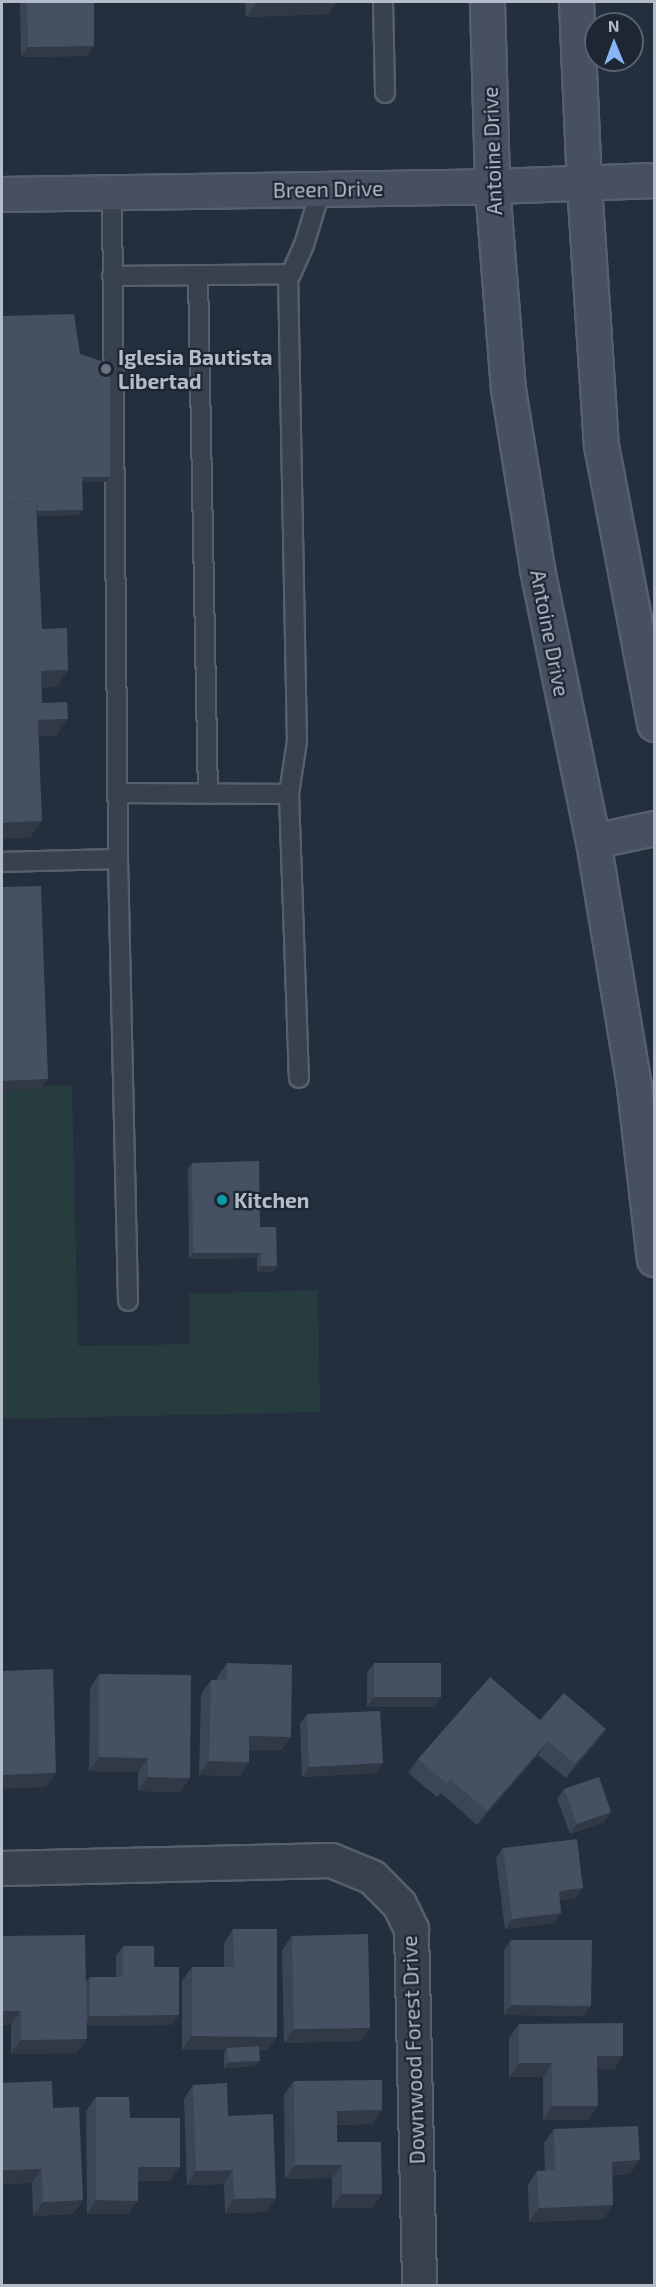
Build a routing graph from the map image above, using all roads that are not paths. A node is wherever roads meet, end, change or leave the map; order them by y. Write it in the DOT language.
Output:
graph roads {
  1 [pos="383,2"];
  2 [pos="487,2"];
  3 [pos="576,2"];
  4 [pos="385,93"];
  5 [pos="654,180"];
  6 [pos="584,184"];
  7 [pos="492,186"];
  8 [pos="321,189"];
  9 [pos="112,192"];
  10 [pos="2,194"];
  11 [pos="288,274"];
  12 [pos="198,275"];
  13 [pos="112,276"];
  14 [pos="654,723"];
  15 [pos="118,794"];
  16 [pos="208,794"];
  17 [pos="289,795"];
  18 [pos="654,828"];
  19 [pos="593,841"];
  20 [pos="118,859"];
  21 [pos="2,862"];
  22 [pos="299,1078"];
  23 [pos="654,1259"];
  24 [pos="128,1301"];
  25 [pos="2,1868"];
  26 [pos="419,2286"];
  1 -- 4 [label="lane"];
  2 -- 7 [label="main road, Antoine Drive"];
  3 -- 6 [label="main road"];
  5 -- 6 [label="main road, Breen Drive"];
  6 -- 7 [label="main road, Breen Drive"];
  6 -- 14 [label="main road"];
  7 -- 8 [label="main road, Breen Drive"];
  7 -- 19 [label="main road, Antoine Drive"];
  8 -- 9 [label="main road, Breen Drive"];
  8 -- 11 [label="lane"];
  9 -- 10 [label="main road, Breen Drive"];
  9 -- 13 [label="lane"];
  11 -- 12 [label="lane"];
  11 -- 17 [label="lane"];
  12 -- 13 [label="lane"];
  12 -- 16 [label="lane"];
  13 -- 15 [label="lane"];
  15 -- 16 [label="lane"];
  15 -- 20 [label="lane"];
  16 -- 17 [label="lane"];
  17 -- 22 [label="lane"];
  18 -- 19 [label="main road"];
  19 -- 23 [label="main road, Antoine Drive"];
  20 -- 21 [label="lane"];
  20 -- 24 [label="lane"];
  25 -- 26 [label="street, Downwood Forest Drive"];
}
